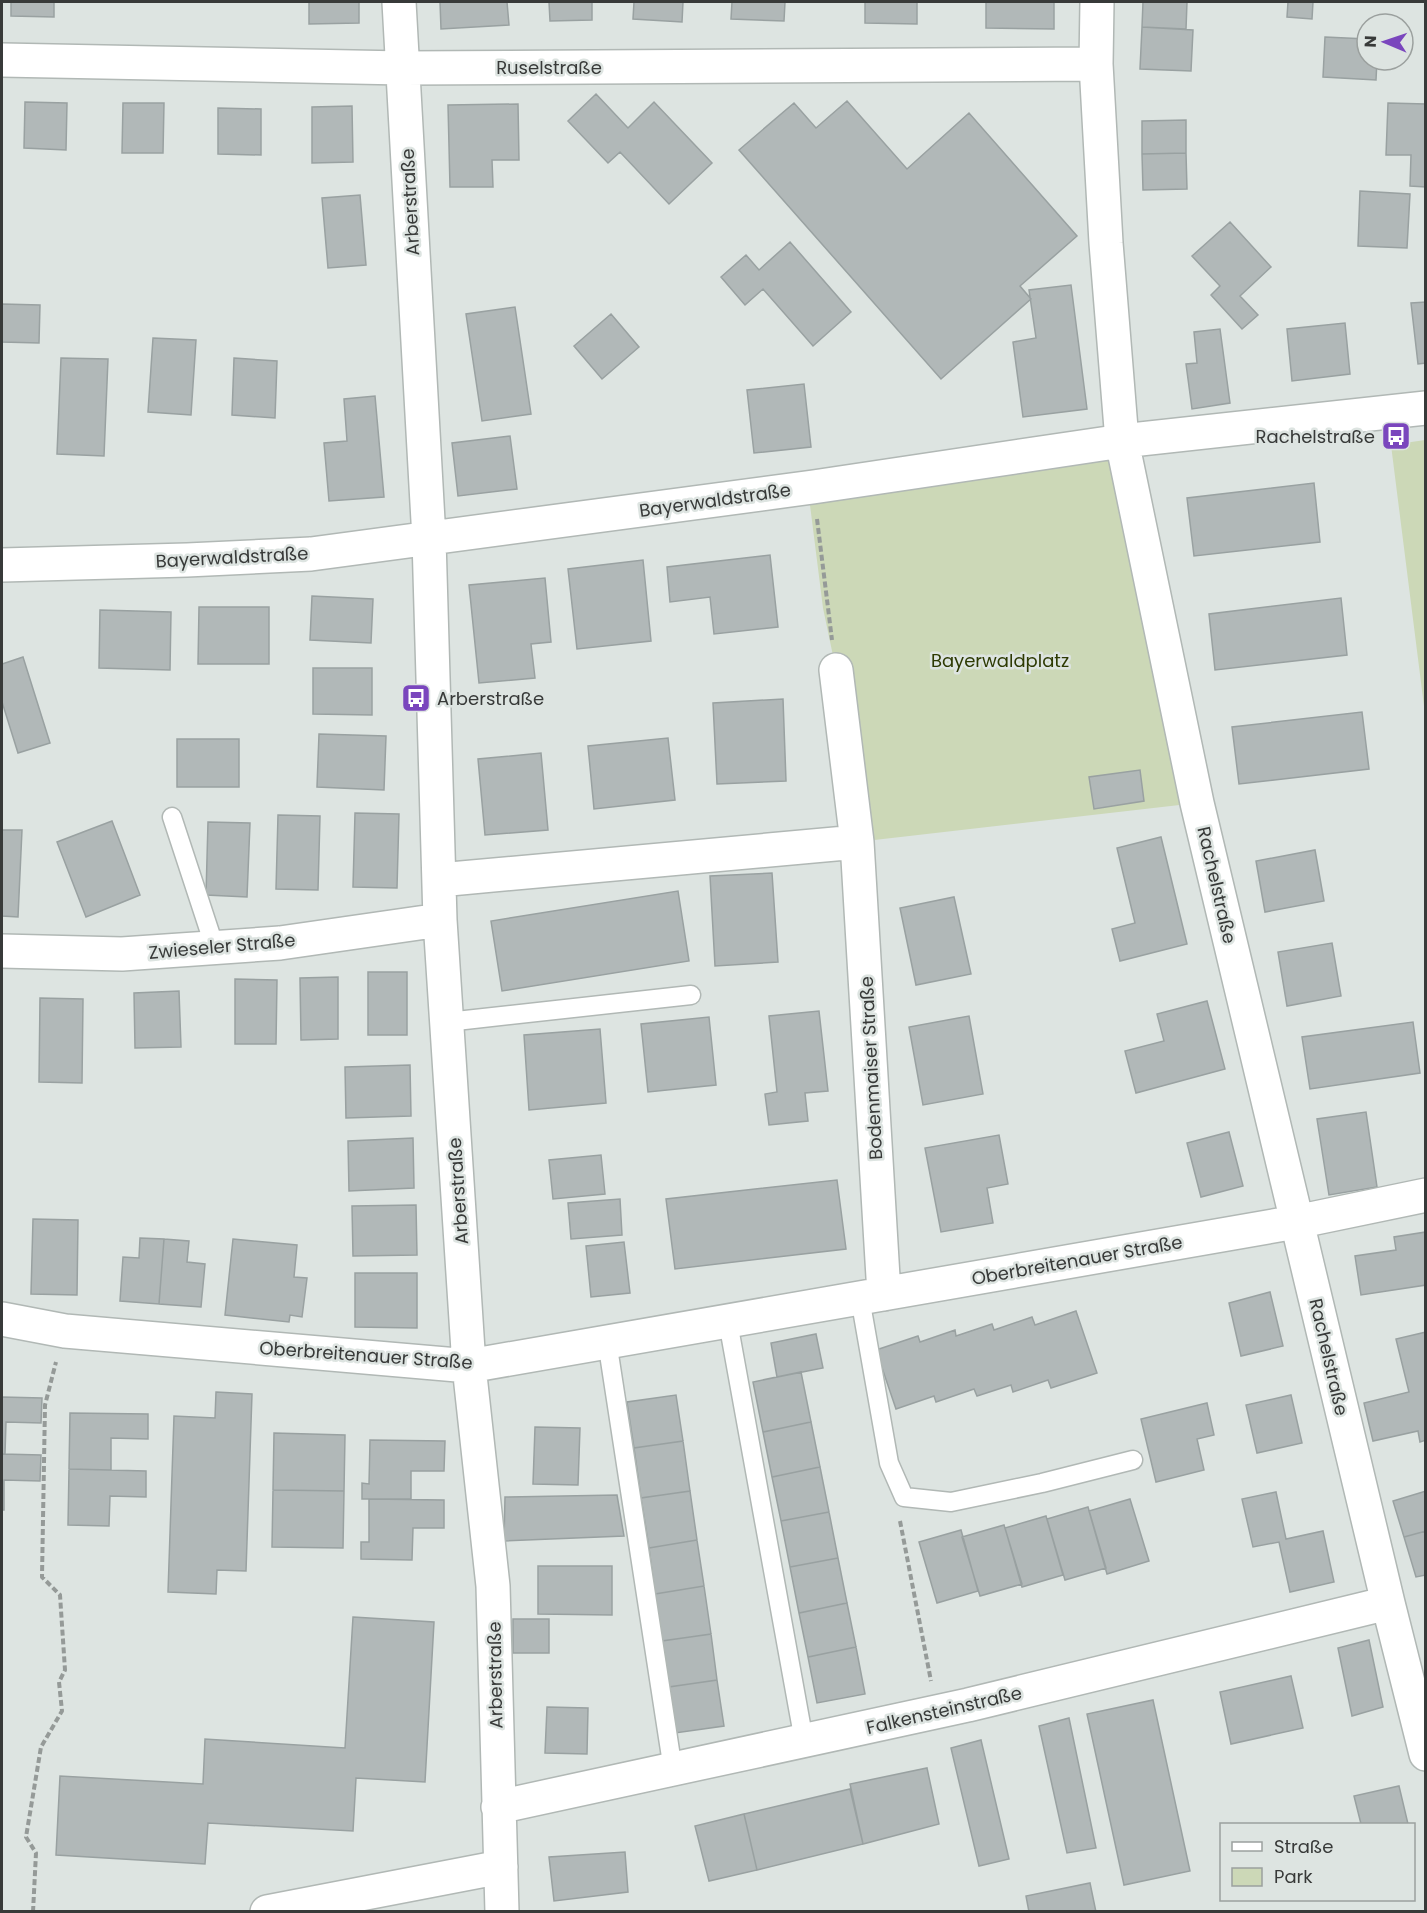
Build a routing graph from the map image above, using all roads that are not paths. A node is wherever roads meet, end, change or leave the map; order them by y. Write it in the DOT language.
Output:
graph roads {
  1 [pos="399,2"];
  2 [pos="1097,2"];
  3 [pos="2,60"];
  4 [pos="1096,64"];
  5 [pos="403,68"];
  6 [pos="1425,408"];
  7 [pos="1122,441"];
  8 [pos="429,538"];
  9 [pos="2,565"];
  10 [pos="836,670"];
  11 [pos="172,817"];
  12 [pos="857,842"];
  13 [pos="439,880"];
  14 [pos="440,920"];
  15 [pos="214,948"];
  16 [pos="2,951"];
  17 [pos="691,995"];
  18 [pos="447,1022"];
  19 [pos="1425,1195"];
  20 [pos="1296,1222"];
  21 [pos="872,1296"];
  22 [pos="3,1316"];
  23 [pos="728,1322"];
  24 [pos="607,1341"];
  25 [pos="469,1366"];
  26 [pos="1133,1460"];
  27 [pos="1388,1604"];
  28 [pos="804,1741"];
  29 [pos="1425,1754"];
  30 [pos="673,1770"];
  31 [pos="498,1807"];
  32 [pos="501,1867"];
  33 [pos="267,1911"];
  34 [pos="502,1911"];
  1 -- 5 [label="street, Arberstraße"];
  2 -- 4 [label="street, Rachelstraße"];
  3 -- 5 [label="street, Ruselstraße"];
  4 -- 5 [label="street, Ruselstraße"];
  4 -- 7 [label="street, Rachelstraße"];
  5 -- 8 [label="street, Arberstraße"];
  6 -- 7 [label="street, Bayerwaldstraße"];
  7 -- 8 [label="street, Bayerwaldstraße"];
  7 -- 20 [label="street, Rachelstraße"];
  8 -- 9 [label="street, Bayerwaldstraße"];
  8 -- 13 [label="street, Arberstraße"];
  10 -- 12 [label="street, Bodenmaiser Straße"];
  11 -- 15 [label="lane"];
  12 -- 13 [label="street"];
  12 -- 21 [label="street, Bodenmaiser Straße"];
  13 -- 14 [label="street, Arberstraße"];
  14 -- 15 [label="street, Zwieseler Straße"];
  14 -- 18 [label="street, Arberstraße"];
  15 -- 16 [label="street, Zwieseler Straße"];
  17 -- 18 [label="lane"];
  18 -- 25 [label="street, Arberstraße"];
  19 -- 20 [label="street, Oberbreitenauer Straße"];
  20 -- 21 [label="street, Oberbreitenauer Straße"];
  20 -- 27 [label="street, Rachelstraße"];
  21 -- 23 [label="street, Oberbreitenauer Straße"];
  21 -- 26 [label="lane"];
  22 -- 25 [label="street, Oberbreitenauer Straße"];
  23 -- 24 [label="street, Oberbreitenauer Straße"];
  23 -- 28 [label="lane"];
  24 -- 25 [label="street, Oberbreitenauer Straße"];
  24 -- 30 [label="lane"];
  25 -- 31 [label="street, Arberstraße"];
  27 -- 28 [label="street, Falkensteinstraße"];
  27 -- 29 [label="street, Rachelstraße"];
  28 -- 30 [label="street, Falkensteinstraße"];
  30 -- 31 [label="street, Falkensteinstraße"];
  31 -- 32 [label="street, Arberstraße"];
  32 -- 33 [label="street"];
  32 -- 34 [label="street, Arberstraße"];
}
